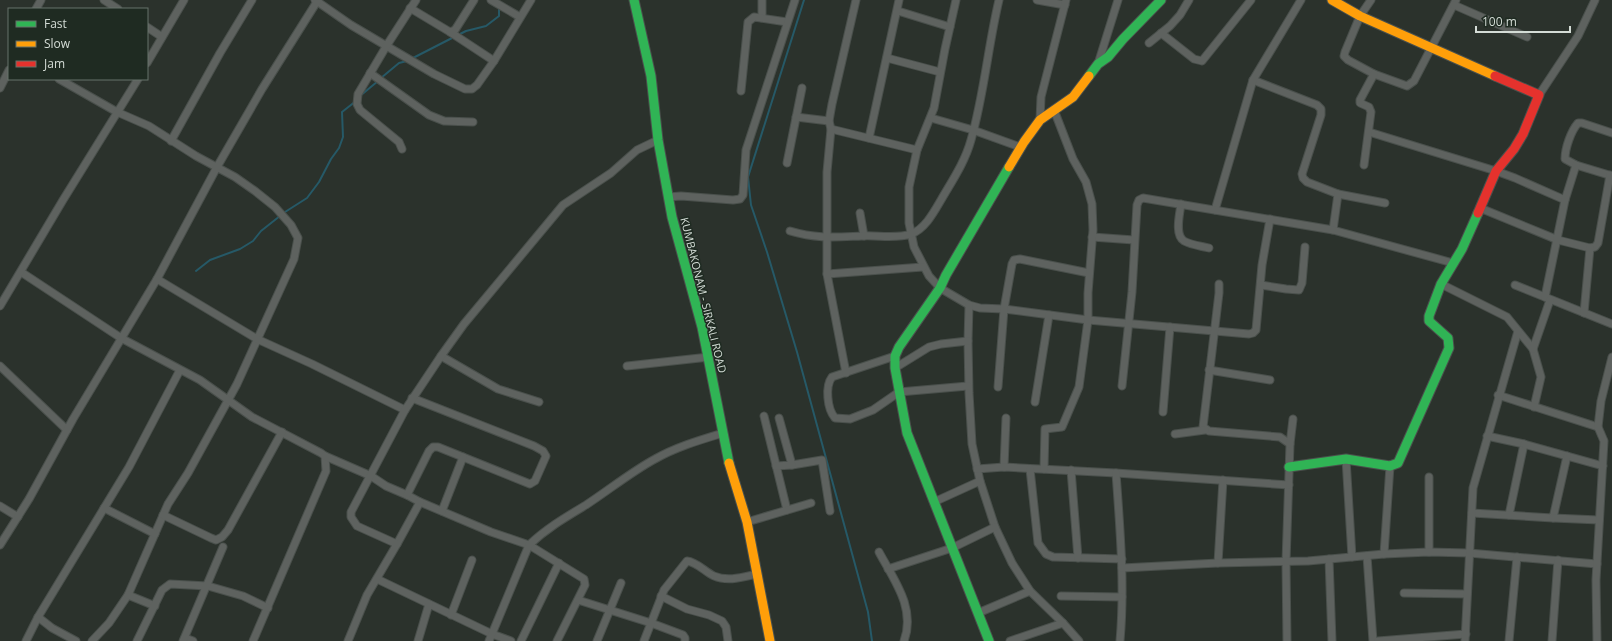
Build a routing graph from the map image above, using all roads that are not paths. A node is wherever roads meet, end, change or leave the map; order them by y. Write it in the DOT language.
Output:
graph roads {
  1 [pos="104,0"];
  2 [pos="184,0"];
  3 [pos="252,0"];
  4 [pos="317,0"];
  5 [pos="416,0"];
  6 [pos="474,0"];
  7 [pos="491,0"];
  8 [pos="531,0"];
  9 [pos="634,0"];
  10 [pos="762,0"];
  11 [pos="795,0"];
  12 [pos="856,0"];
  13 [pos="899,0"];
  14 [pos="956,0"];
  15 [pos="999,0"];
  16 [pos="1037,0"];
  17 [pos="1118,0"];
  18 [pos="1161,0"];
  19 [pos="1189,0"];
  20 [pos="1251,0"];
  21 [pos="1301,0"];
  22 [pos="1334,0"];
  23 [pos="1371,0"];
  24 [pos="1595,0"];
  25 [pos="1065,2"];
  26 [pos="1455,2"];
  27 [pos="116,8"];
  28 [pos="410,8"];
  29 [pos="898,11"];
  30 [pos="1360,16"];
  31 [pos="520,17"];
  32 [pos="762,18"];
  33 [pos="787,22"];
  34 [pos="950,27"];
  35 [pos="148,28"];
  36 [pos="450,32"];
  37 [pos="1162,33"];
  38 [pos="162,37"];
  39 [pos="1527,37"];
  40 [pos="1149,43"];
  41 [pos="387,45"];
  42 [pos="1432,46"];
  43 [pos="1344,56"];
  44 [pos="887,58"];
  45 [pos="148,61"];
  46 [pos="494,61"];
  47 [pos="1098,64"];
  48 [pos="1343,66"];
  49 [pos="8,72"];
  50 [pos="940,72"];
  51 [pos="370,73"];
  52 [pos="1374,74"];
  53 [pos="61,80"];
  54 [pos="137,80"];
  55 [pos="1253,80"];
  56 [pos="0,88"];
  57 [pos="802,88"];
  58 [pos="741,91"];
  59 [pos="1539,95"];
  60 [pos="1054,110"];
  61 [pos="117,112"];
  62 [pos="796,117"];
  63 [pos="931,118"];
  64 [pos="1040,120"];
  65 [pos="829,121"];
  66 [pos="473,122"];
  67 [pos="831,129"];
  68 [pos="973,130"];
  69 [pos="1369,132"];
  70 [pos="1612,133"];
  71 [pos="869,138"];
  72 [pos="658,140"];
  73 [pos="171,142"];
  74 [pos="1020,147"];
  75 [pos="402,149"];
  76 [pos="917,150"];
  77 [pos="787,163"];
  78 [pos="1364,165"];
  79 [pos="1576,165"];
  80 [pos="217,167"];
  81 [pos="1496,171"];
  82 [pos="1611,176"];
  83 [pos="1338,194"];
  84 [pos="668,197"];
  85 [pos="1565,200"];
  86 [pos="1385,203"];
  87 [pos="1181,204"];
  88 [pos="1480,208"];
  89 [pos="1215,210"];
  90 [pos="860,213"];
  91 [pos="1270,219"];
  92 [pos="1332,230"];
  93 [pos="790,231"];
  94 [pos="911,234"];
  95 [pos="864,236"];
  96 [pos="1092,237"];
  97 [pos="827,238"];
  98 [pos="1134,240"];
  99 [pos="1558,240"];
  100 [pos="1305,247"];
  101 [pos="1209,248"];
  102 [pos="1590,248"];
  103 [pos="1453,263"];
  104 [pos="923,267"];
  105 [pos="21,272"];
  106 [pos="1089,273"];
  107 [pos="827,274"];
  108 [pos="157,279"];
  109 [pos="1219,284"];
  110 [pos="1441,284"];
  111 [pos="1261,285"];
  112 [pos="1515,285"];
  113 [pos="940,288"];
  114 [pos="1548,298"];
  115 [pos="970,305"];
  116 [pos="0,306"];
  117 [pos="1004,309"];
  118 [pos="1584,313"];
  119 [pos="1049,315"];
  120 [pos="1088,320"];
  121 [pos="1130,323"];
  122 [pos="1612,324"];
  123 [pos="1170,327"];
  124 [pos="1518,330"];
  125 [pos="1214,331"];
  126 [pos="121,338"];
  127 [pos="257,340"];
  128 [pos="968,341"];
  129 [pos="1532,349"];
  130 [pos="441,356"];
  131 [pos="895,356"];
  132 [pos="709,357"];
  133 [pos="1612,357"];
  134 [pos="0,366"];
  135 [pos="627,366"];
  136 [pos="895,368"];
  137 [pos="180,370"];
  138 [pos="1210,370"];
  139 [pos="846,373"];
  140 [pos="1270,380"];
  141 [pos="968,386"];
  142 [pos="1122,386"];
  143 [pos="998,387"];
  144 [pos="899,392"];
  145 [pos="1498,395"];
  146 [pos="412,398"];
  147 [pos="228,400"];
  148 [pos="539,402"];
  149 [pos="1035,402"];
  150 [pos="1534,407"];
  151 [pos="405,410"];
  152 [pos="1163,412"];
  153 [pos="764,416"];
  154 [pos="779,418"];
  155 [pos="1006,418"];
  156 [pos="1294,419"];
  157 [pos="1598,427"];
  158 [pos="67,430"];
  159 [pos="1205,430"];
  160 [pos="282,432"];
  161 [pos="723,433"];
  162 [pos="1175,434"];
  163 [pos="1487,436"];
  164 [pos="1290,444"];
  165 [pos="1524,444"];
  166 [pos="326,456"];
  167 [pos="1567,456"];
  168 [pos="463,457"];
  169 [pos="1346,459"];
  170 [pos="792,465"];
  171 [pos="776,466"];
  172 [pos="1390,466"];
  173 [pos="1603,466"];
  174 [pos="1004,467"];
  175 [pos="1289,467"];
  176 [pos="978,469"];
  177 [pos="1030,469"];
  178 [pos="1044,469"];
  179 [pos="1071,470"];
  180 [pos="1116,473"];
  181 [pos="371,476"];
  182 [pos="1429,477"];
  183 [pos="1223,480"];
  184 [pos="980,481"];
  185 [pos="1289,485"];
  186 [pos="407,495"];
  187 [pos="420,502"];
  188 [pos="934,502"];
  189 [pos="811,503"];
  190 [pos="0,506"];
  191 [pos="104,508"];
  192 [pos="442,510"];
  193 [pos="787,510"];
  194 [pos="830,511"];
  195 [pos="1472,513"];
  196 [pos="163,515"];
  197 [pos="1509,516"];
  198 [pos="18,517"];
  199 [pos="1553,518"];
  200 [pos="1599,520"];
  201 [pos="747,522"];
  202 [pos="995,527"];
  203 [pos="154,534"];
  204 [pos="397,544"];
  205 [pos="0,545"];
  206 [pos="529,545"];
  207 [pos="223,548"];
  208 [pos="952,548"];
  209 [pos="879,552"];
  210 [pos="1429,552"];
  211 [pos="1469,553"];
  212 [pos="1384,554"];
  213 [pos="1367,556"];
  214 [pos="1352,557"];
  215 [pos="1517,557"];
  216 [pos="1078,558"];
  217 [pos="1122,559"];
  218 [pos="1329,559"];
  219 [pos="472,560"];
  220 [pos="1558,560"];
  221 [pos="1286,562"];
  222 [pos="558,563"];
  223 [pos="1218,563"];
  224 [pos="1597,564"];
  225 [pos="1122,568"];
  226 [pos="888,569"];
  227 [pos="757,574"];
  228 [pos="377,579"];
  229 [pos="621,583"];
  230 [pos="208,586"];
  231 [pos="1030,591"];
  232 [pos="1404,593"];
  233 [pos="1467,594"];
  234 [pos="128,596"];
  235 [pos="661,596"];
  236 [pos="1061,596"];
  237 [pos="1122,597"];
  238 [pos="578,600"];
  239 [pos="430,604"];
  240 [pos="155,606"];
  241 [pos="268,608"];
  242 [pos="610,610"];
  243 [pos="978,613"];
  244 [pos="451,615"];
  245 [pos="38,617"];
  246 [pos="650,623"];
  247 [pos="1063,623"];
  248 [pos="490,638"];
  249 [pos="1028,638"];
  250 [pos="1465,638"];
  251 [pos="184,639"];
  252 [pos="26,641"];
  253 [pos="76,641"];
  254 [pos="92,641"];
  255 [pos="137,641"];
  256 [pos="193,641"];
  257 [pos="253,641"];
  258 [pos="348,641"];
  259 [pos="418,641"];
  260 [pos="511,641"];
  261 [pos="520,641"];
  262 [pos="557,641"];
  263 [pos="596,641"];
  264 [pos="644,641"];
  265 [pos="685,641"];
  266 [pos="728,641"];
  267 [pos="770,641"];
  268 [pos="904,641"];
  269 [pos="988,641"];
  270 [pos="1010,641"];
  271 [pos="1079,641"];
  272 [pos="1120,641"];
  273 [pos="1287,641"];
  274 [pos="1332,641"];
  275 [pos="1373,641"];
  276 [pos="1378,641"];
  277 [pos="1509,641"];
  278 [pos="1552,641"];
  279 [pos="1597,641"];
  1 -- 27 [label="street"];
  2 -- 38 [label="street"];
  3 -- 73 [label="street"];
  4 -- 41 [label="street"];
  4 -- 80 [label="street"];
  5 -- 28 [label="street"];
  6 -- 36 [label="street"];
  7 -- 31 [label="street"];
  8 -- 31 [label="street"];
  9 -- 72 [label="street, KUMBAKONAM - SIRKALI ROAD"];
  10 -- 32 [label="street"];
  11 -- 33 [label="street"];
  12 -- 65 [label="street"];
  13 -- 29 [label="street"];
  14 -- 34 [label="street"];
  15 -- 68 [label="street"];
  16 -- 25 [label="street"];
  17 -- 47 [label="street"];
  18 -- 47 [label="street"];
  19 -- 37 [label="street"];
  20 -- 37 [label="street"];
  21 -- 55 [label="street"];
  22 -- 30 [label="street"];
  23 -- 30 [label="street"];
  24 -- 59 [label="street"];
  25 -- 64 [label="street"];
  26 -- 39 [label="street"];
  26 -- 42 [label="street"];
  28 -- 36 [label="street"];
  28 -- 41 [label="street"];
  29 -- 34 [label="street"];
  29 -- 44 [label="street"];
  30 -- 42 [label="street"];
  30 -- 43 [label="street"];
  31 -- 46 [label="street"];
  32 -- 33 [label="street"];
  32 -- 58 [label="street"];
  33 -- 84 [label="street"];
  34 -- 50 [label="street"];
  35 -- 38 [label="street"];
  36 -- 46 [label="street"];
  37 -- 40 [label="street"];
  38 -- 45 [label="street"];
  41 -- 46 [label="street"];
  41 -- 51 [label="street"];
  42 -- 52 [label="street"];
  42 -- 59 [label="street"];
  43 -- 48 [label="street"];
  43 -- 52 [label="street"];
  44 -- 50 [label="street"];
  44 -- 71 [label="street"];
  47 -- 60 [label="street"];
  49 -- 56 [label="street"];
  50 -- 63 [label="street"];
  51 -- 66 [label="street"];
  51 -- 75 [label="street"];
  52 -- 69 [label="street"];
  53 -- 61 [label="street"];
  54 -- 61 [label="street"];
  55 -- 83 [label="street"];
  55 -- 89 [label="street"];
  57 -- 62 [label="street"];
  59 -- 81 [label="street"];
  60 -- 64 [label="street"];
  60 -- 96 [label="street"];
  61 -- 73 [label="street"];
  61 -- 105 [label="street"];
  62 -- 65 [label="street"];
  62 -- 77 [label="street"];
  63 -- 68 [label="street"];
  63 -- 76 [label="street"];
  64 -- 74 [label="street"];
  65 -- 67 [label="street"];
  67 -- 71 [label="street"];
  67 -- 97 [label="street"];
  68 -- 74 [label="street"];
  68 -- 94 [label="street"];
  69 -- 78 [label="street"];
  69 -- 81 [label="street"];
  70 -- 79 [label="street"];
  71 -- 76 [label="street"];
  72 -- 84 [label="street, KUMBAKONAM - SIRKALI ROAD"];
  72 -- 130 [label="street"];
  73 -- 80 [label="street"];
  74 -- 113 [label="street"];
  76 -- 94 [label="street"];
  79 -- 82 [label="street"];
  79 -- 85 [label="street"];
  80 -- 108 [label="street"];
  80 -- 127 [label="street"];
  81 -- 85 [label="street"];
  81 -- 88 [label="street"];
  82 -- 102 [label="street"];
  83 -- 86 [label="street"];
  83 -- 92 [label="street"];
  84 -- 132 [label="street, KUMBAKONAM - SIRKALI ROAD"];
  85 -- 99 [label="street"];
  87 -- 89 [label="street"];
  87 -- 98 [label="street"];
  87 -- 101 [label="street"];
  88 -- 99 [label="street"];
  88 -- 103 [label="street"];
  89 -- 91 [label="street"];
  90 -- 95 [label="street"];
  91 -- 92 [label="street"];
  91 -- 111 [label="street"];
  92 -- 103 [label="street"];
  93 -- 97 [label="street"];
  94 -- 95 [label="street"];
  94 -- 104 [label="street"];
  95 -- 97 [label="street"];
  96 -- 98 [label="street"];
  96 -- 106 [label="street"];
  97 -- 107 [label="street"];
  98 -- 121 [label="street"];
  99 -- 102 [label="street"];
  99 -- 114 [label="street"];
  100 -- 111 [label="street"];
  102 -- 118 [label="street"];
  103 -- 110 [label="street"];
  104 -- 107 [label="street"];
  104 -- 113 [label="street"];
  105 -- 116 [label="street"];
  105 -- 126 [label="street"];
  106 -- 117 [label="street"];
  106 -- 120 [label="street"];
  107 -- 139 [label="street"];
  108 -- 126 [label="street"];
  108 -- 127 [label="street"];
  109 -- 125 [label="street"];
  110 -- 124 [label="street"];
  110 -- 172 [label="street"];
  111 -- 125 [label="street"];
  112 -- 114 [label="street"];
  113 -- 115 [label="street"];
  113 -- 131 [label="street"];
  114 -- 118 [label="street"];
  114 -- 129 [label="street"];
  115 -- 117 [label="street"];
  115 -- 128 [label="street"];
  117 -- 119 [label="street"];
  117 -- 143 [label="street"];
  118 -- 122 [label="street"];
  119 -- 120 [label="street"];
  119 -- 149 [label="street"];
  120 -- 121 [label="street"];
  120 -- 178 [label="street"];
  121 -- 123 [label="street"];
  121 -- 142 [label="street"];
  123 -- 125 [label="street"];
  123 -- 152 [label="street"];
  124 -- 129 [label="street"];
  124 -- 145 [label="street"];
  125 -- 138 [label="street"];
  126 -- 137 [label="street"];
  126 -- 158 [label="street"];
  127 -- 147 [label="street"];
  127 -- 151 [label="street"];
  128 -- 136 [label="street"];
  128 -- 141 [label="street"];
  129 -- 150 [label="street"];
  130 -- 146 [label="street"];
  130 -- 148 [label="street"];
  131 -- 136 [label="street"];
  131 -- 139 [label="street"];
  132 -- 135 [label="street"];
  132 -- 161 [label="street, KUMBAKONAM - SIRKALI ROAD"];
  133 -- 157 [label="street"];
  134 -- 158 [label="street"];
  136 -- 144 [label="street"];
  137 -- 147 [label="street"];
  137 -- 191 [label="street"];
  138 -- 140 [label="street"];
  138 -- 159 [label="street"];
  139 -- 144 [label="street"];
  141 -- 144 [label="street"];
  141 -- 176 [label="street"];
  144 -- 188 [label="street"];
  145 -- 150 [label="street"];
  145 -- 163 [label="street"];
  146 -- 151 [label="street"];
  146 -- 168 [label="street"];
  147 -- 160 [label="street"];
  147 -- 196 [label="street"];
  150 -- 157 [label="street"];
  151 -- 181 [label="street"];
  153 -- 171 [label="street"];
  154 -- 170 [label="street"];
  155 -- 174 [label="street"];
  156 -- 164 [label="street"];
  157 -- 173 [label="street"];
  158 -- 198 [label="street"];
  159 -- 162 [label="street"];
  159 -- 164 [label="street"];
  160 -- 166 [label="street"];
  160 -- 196 [label="street"];
  161 -- 201 [label="street, KUMBAKONAM - SIRKALI ROAD"];
  161 -- 206 [label="street"];
  163 -- 165 [label="street"];
  163 -- 195 [label="street"];
  164 -- 175 [label="street"];
  165 -- 167 [label="street"];
  165 -- 197 [label="street"];
  166 -- 181 [label="street"];
  166 -- 241 [label="street"];
  167 -- 173 [label="street"];
  167 -- 199 [label="street"];
  168 -- 186 [label="street"];
  168 -- 192 [label="street"];
  169 -- 172 [label="street"];
  169 -- 175 [label="street"];
  169 -- 214 [label="street"];
  170 -- 171 [label="street"];
  170 -- 194 [label="street"];
  171 -- 193 [label="street"];
  172 -- 212 [label="street"];
  173 -- 200 [label="street"];
  174 -- 176 [label="street"];
  174 -- 177 [label="street"];
  175 -- 185 [label="street"];
  176 -- 184 [label="street"];
  177 -- 178 [label="street"];
  177 -- 216 [label="street"];
  178 -- 179 [label="street"];
  179 -- 180 [label="street"];
  179 -- 216 [label="street"];
  180 -- 183 [label="street"];
  180 -- 217 [label="street"];
  181 -- 186 [label="street"];
  181 -- 204 [label="street"];
  182 -- 210 [label="street"];
  183 -- 185 [label="street"];
  183 -- 223 [label="street"];
  184 -- 188 [label="street"];
  184 -- 202 [label="street"];
  185 -- 221 [label="street"];
  186 -- 187 [label="street"];
  187 -- 192 [label="street"];
  187 -- 204 [label="street"];
  188 -- 208 [label="street"];
  189 -- 193 [label="street"];
  190 -- 198 [label="street"];
  191 -- 203 [label="street"];
  191 -- 245 [label="street"];
  192 -- 206 [label="street"];
  193 -- 201 [label="street"];
  195 -- 197 [label="street"];
  195 -- 211 [label="street"];
  196 -- 203 [label="street"];
  197 -- 199 [label="street"];
  198 -- 205 [label="street"];
  199 -- 200 [label="street"];
  200 -- 224 [label="street"];
  201 -- 227 [label="street, KUMBAKONAM - SIRKALI ROAD"];
  202 -- 208 [label="street"];
  202 -- 231 [label="street"];
  203 -- 234 [label="street"];
  204 -- 228 [label="street"];
  206 -- 222 [label="street"];
  206 -- 248 [label="street"];
  207 -- 230 [label="street"];
  208 -- 226 [label="street"];
  208 -- 243 [label="street"];
  209 -- 226 [label="street"];
  210 -- 211 [label="street"];
  210 -- 212 [label="street"];
  211 -- 215 [label="street"];
  211 -- 233 [label="street"];
  212 -- 213 [label="street"];
  213 -- 214 [label="street"];
  213 -- 275 [label="street"];
  214 -- 218 [label="street"];
  215 -- 220 [label="street"];
  215 -- 277 [label="street"];
  216 -- 217 [label="street"];
  217 -- 225 [label="street"];
  218 -- 221 [label="street"];
  218 -- 274 [label="street"];
  219 -- 244 [label="street"];
  220 -- 224 [label="street"];
  220 -- 278 [label="street"];
  221 -- 223 [label="street"];
  221 -- 273 [label="street"];
  222 -- 238 [label="street"];
  222 -- 261 [label="street"];
  223 -- 225 [label="street"];
  224 -- 279 [label="street"];
  225 -- 237 [label="street"];
  226 -- 268 [label="street"];
  227 -- 235 [label="street"];
  227 -- 267 [label="street, KUMBAKONAM - SIRKALI ROAD"];
  228 -- 239 [label="street"];
  228 -- 258 [label="street"];
  229 -- 242 [label="street"];
  230 -- 240 [label="street"];
  230 -- 241 [label="street"];
  230 -- 251 [label="street"];
  231 -- 243 [label="street"];
  231 -- 247 [label="street"];
  232 -- 233 [label="street"];
  233 -- 250 [label="street"];
  234 -- 240 [label="street"];
  234 -- 254 [label="street"];
  235 -- 246 [label="street"];
  235 -- 266 [label="street"];
  236 -- 237 [label="street"];
  237 -- 272 [label="street"];
  238 -- 242 [label="street"];
  238 -- 262 [label="street"];
  239 -- 244 [label="street"];
  239 -- 259 [label="street"];
  240 -- 255 [label="street"];
  241 -- 257 [label="street"];
  242 -- 246 [label="street"];
  242 -- 263 [label="street"];
  243 -- 269 [label="street"];
  244 -- 248 [label="street"];
  245 -- 252 [label="street"];
  245 -- 253 [label="street"];
  246 -- 264 [label="street"];
  246 -- 265 [label="street"];
  247 -- 249 [label="street"];
  247 -- 271 [label="street"];
  248 -- 260 [label="street"];
  249 -- 270 [label="street"];
  250 -- 276 [label="street"];
  251 -- 256 [label="street"];
}
